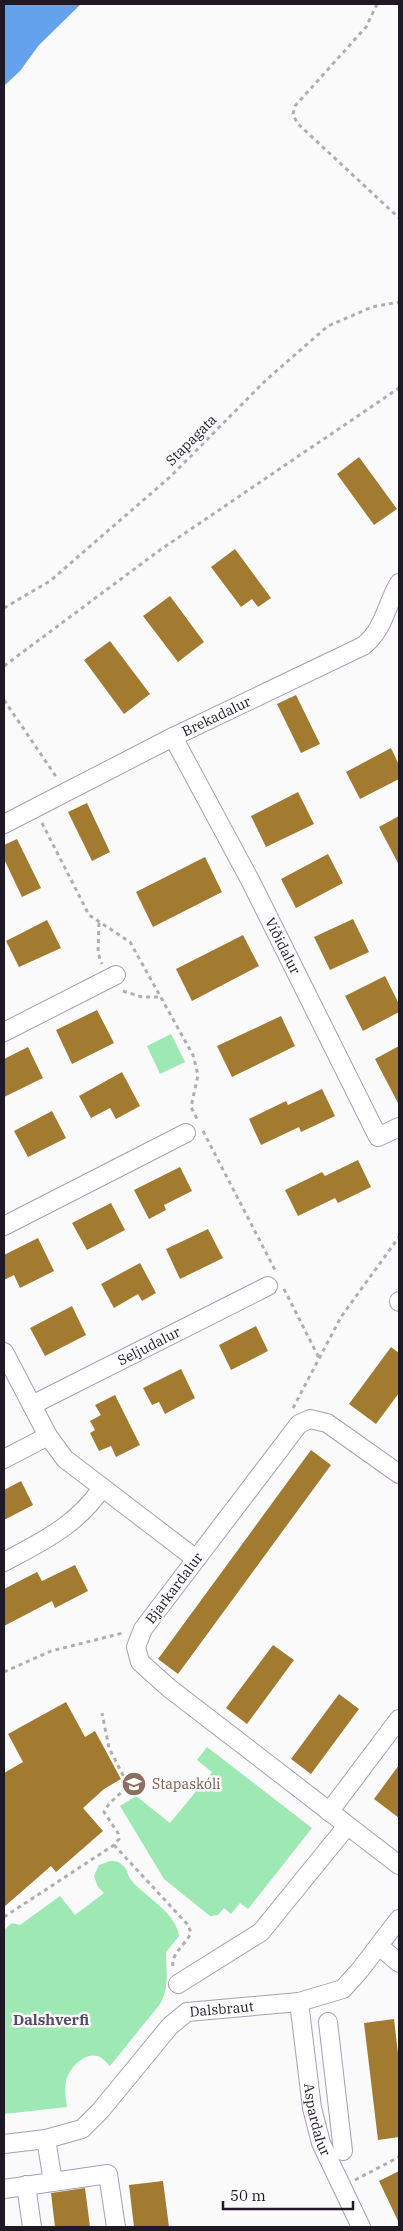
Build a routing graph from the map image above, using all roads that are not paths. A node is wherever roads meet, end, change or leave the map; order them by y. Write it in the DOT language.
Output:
graph roads {
  1 [pos="399,583"];
  2 [pos="173,737"];
  3 [pos="4,824"];
  4 [pos="116,976"];
  5 [pos="4,1032"];
  6 [pos="399,1127"];
  7 [pos="186,1133"];
  8 [pos="4,1226"];
  9 [pos="274,1279"];
  10 [pos="6,1361"];
  11 [pos="32,1405"];
  12 [pos="48,1436"];
  13 [pos="4,1459"];
  14 [pos="399,1474"];
  15 [pos="102,1488"];
  16 [pos="196,1559"];
  17 [pos="4,1562"];
  18 [pos="399,1719"];
  19 [pos="329,1812"];
  20 [pos="347,1826"];
  21 [pos="399,1865"];
  22 [pos="399,1919"];
  23 [pos="379,1946"];
  24 [pos="399,1963"];
  25 [pos="178,1984"];
  26 [pos="299,2002"];
  27 [pos="328,2022"];
  28 [pos="335,2077"];
  29 [pos="308,2079"];
  30 [pos="46,2139"];
  31 [pos="4,2144"];
  32 [pos="343,2151"];
  33 [pos="53,2182"];
  34 [pos="26,2186"];
  35 [pos="4,2189"];
  36 [pos="32,2227"];
  37 [pos="116,2227"];
  38 [pos="361,2227"];
  1 -- 2 [label="street, Brekadalur"];
  2 -- 3 [label="street, Brekadalur"];
  2 -- 6 [label="street, Víðidalur"];
  4 -- 5 [label="street"];
  7 -- 8 [label="street"];
  9 -- 11 [label="street, Seljudalur"];
  10 -- 11 [label="street"];
  11 -- 12 [label="street"];
  12 -- 13 [label="street"];
  12 -- 15 [label="street"];
  14 -- 16 [label="street, Bjarkardalur"];
  15 -- 16 [label="street"];
  15 -- 17 [label="street"];
  16 -- 19 [label="street, Bjarkardalur"];
  18 -- 19 [label="street"];
  19 -- 20 [label="street, Bjarkardalur"];
  20 -- 21 [label="street, Bjarkardalur"];
  20 -- 25 [label="street"];
  22 -- 23 [label="street, Dalsbraut"];
  23 -- 24 [label="street"];
  23 -- 26 [label="street, Dalsbraut"];
  26 -- 29 [label="street, Aspardalur"];
  26 -- 30 [label="street, Dalsbraut"];
  27 -- 28 [label="street"];
  28 -- 29 [label="street"];
  28 -- 32 [label="street"];
  29 -- 38 [label="street, Aspardalur"];
  30 -- 31 [label="street, Dalsbraut"];
  30 -- 33 [label="street"];
  33 -- 34 [label="street"];
  33 -- 37 [label="street"];
  34 -- 35 [label="street"];
  34 -- 36 [label="street"];
}
